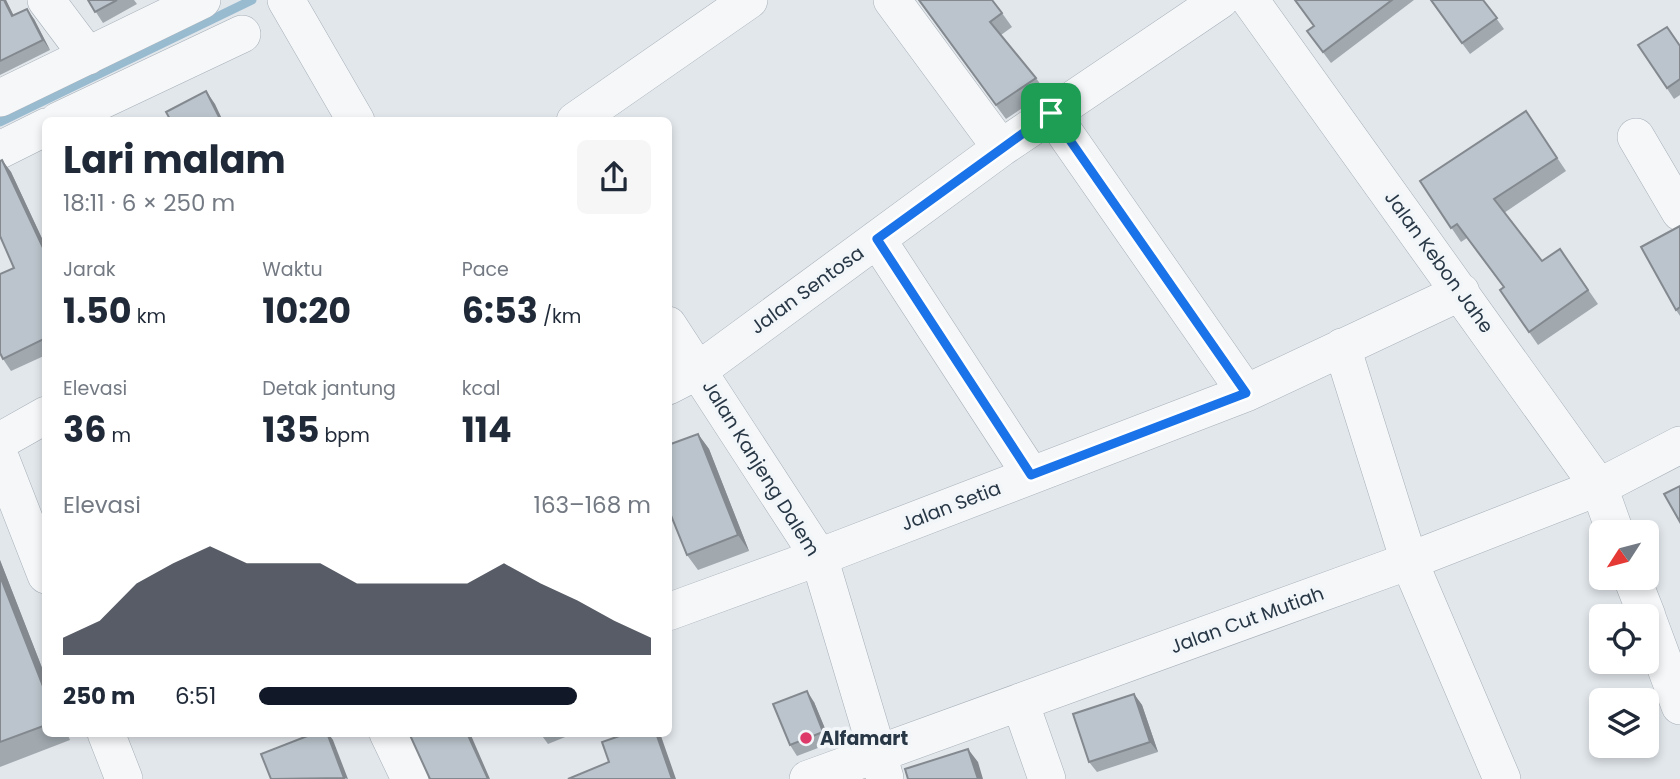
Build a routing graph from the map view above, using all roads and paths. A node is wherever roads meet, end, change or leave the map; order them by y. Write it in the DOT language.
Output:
graph roads {
  1 [pos="46,0"];
  2 [pos="202,0"];
  3 [pos="286,0"];
  4 [pos="749,0"];
  5 [pos="892,0"];
  6 [pos="1220,0"];
  7 [pos="1250,0"];
  8 [pos="242,34"];
  9 [pos="88,56"];
  10 [pos="0,98"];
  11 [pos="1051,113"];
  12 [pos="66,117"];
  13 [pos="354,117"];
  14 [pos="581,117"];
  15 [pos="42,129"];
  16 [pos="1636,137"];
  17 [pos="1002,148"];
  18 [pos="0,150"];
  19 [pos="1680,212"];
  20 [pos="877,239"];
  21 [pos="1461,292"];
  22 [pos="672,338"];
  23 [pos="1342,347"];
  24 [pos="684,378"];
  25 [pos="1246,393"];
  26 [pos="42,417"];
  27 [pos="0,440"];
  28 [pos="1680,444"];
  29 [pos="0,457"];
  30 [pos="1031,475"];
  31 [pos="1599,487"];
  32 [pos="1611,520"];
  33 [pos="819,556"];
  34 [pos="1409,561"];
  35 [pos="42,565"];
  36 [pos="672,611"];
  37 [pos="1659,649"];
  38 [pos="1020,702"];
  39 [pos="1680,706"];
  40 [pos="108,737"];
  41 [pos="390,737"];
  42 [pos="881,767"];
  43 [pos="124,779"];
  44 [pos="410,779"];
  45 [pos="808,779"];
  46 [pos="1047,779"];
  47 [pos="1502,779"];
  1 -- 9 [label="street"];
  2 -- 9 [label="street"];
  3 -- 13 [label="street"];
  4 -- 14 [label="street"];
  5 -- 17 [label="street"];
  6 -- 11 [label="street, Jalan Sentosa"];
  7 -- 21 [label="street, Jalan Kebon Jahe"];
  8 -- 12 [label="street"];
  9 -- 10 [label="street"];
  11 -- 17 [label="street, Jalan Sentosa"];
  11 -- 25 [label="street"];
  15 -- 18 [label="street"];
  16 -- 19 [label="street"];
  17 -- 20 [label="street, Jalan Sentosa"];
  20 -- 24 [label="street, Jalan Sentosa"];
  20 -- 30 [label="street"];
  21 -- 23 [label="street, Jalan Setia"];
  21 -- 31 [label="street, Jalan Kebon Jahe"];
  22 -- 24 [label="street, Jalan Kanjeng Dalem"];
  23 -- 25 [label="street, Jalan Setia"];
  23 -- 34 [label="street"];
  24 -- 33 [label="street, Jalan Kanjeng Dalem"];
  25 -- 30 [label="street, Jalan Setia"];
  26 -- 27 [label="street"];
  28 -- 31 [label="street, Jalan Cut Mutiah"];
  29 -- 35 [label="street"];
  30 -- 33 [label="street, Jalan Setia"];
  31 -- 32 [label="street, Jalan Kebon Jahe"];
  31 -- 34 [label="street, Jalan Cut Mutiah"];
  33 -- 36 [label="street, Jalan Setia"];
  33 -- 42 [label="street, Jalan Kanjeng Dalem"];
  34 -- 38 [label="street, Jalan Cut Mutiah"];
  34 -- 47 [label="street"];
  37 -- 39 [label="street"];
  38 -- 42 [label="street, Jalan Cut Mutiah"];
  38 -- 46 [label="street"];
  40 -- 43 [label="street"];
  41 -- 44 [label="street"];
  42 -- 45 [label="street, Jalan Cut Mutiah"];
}
